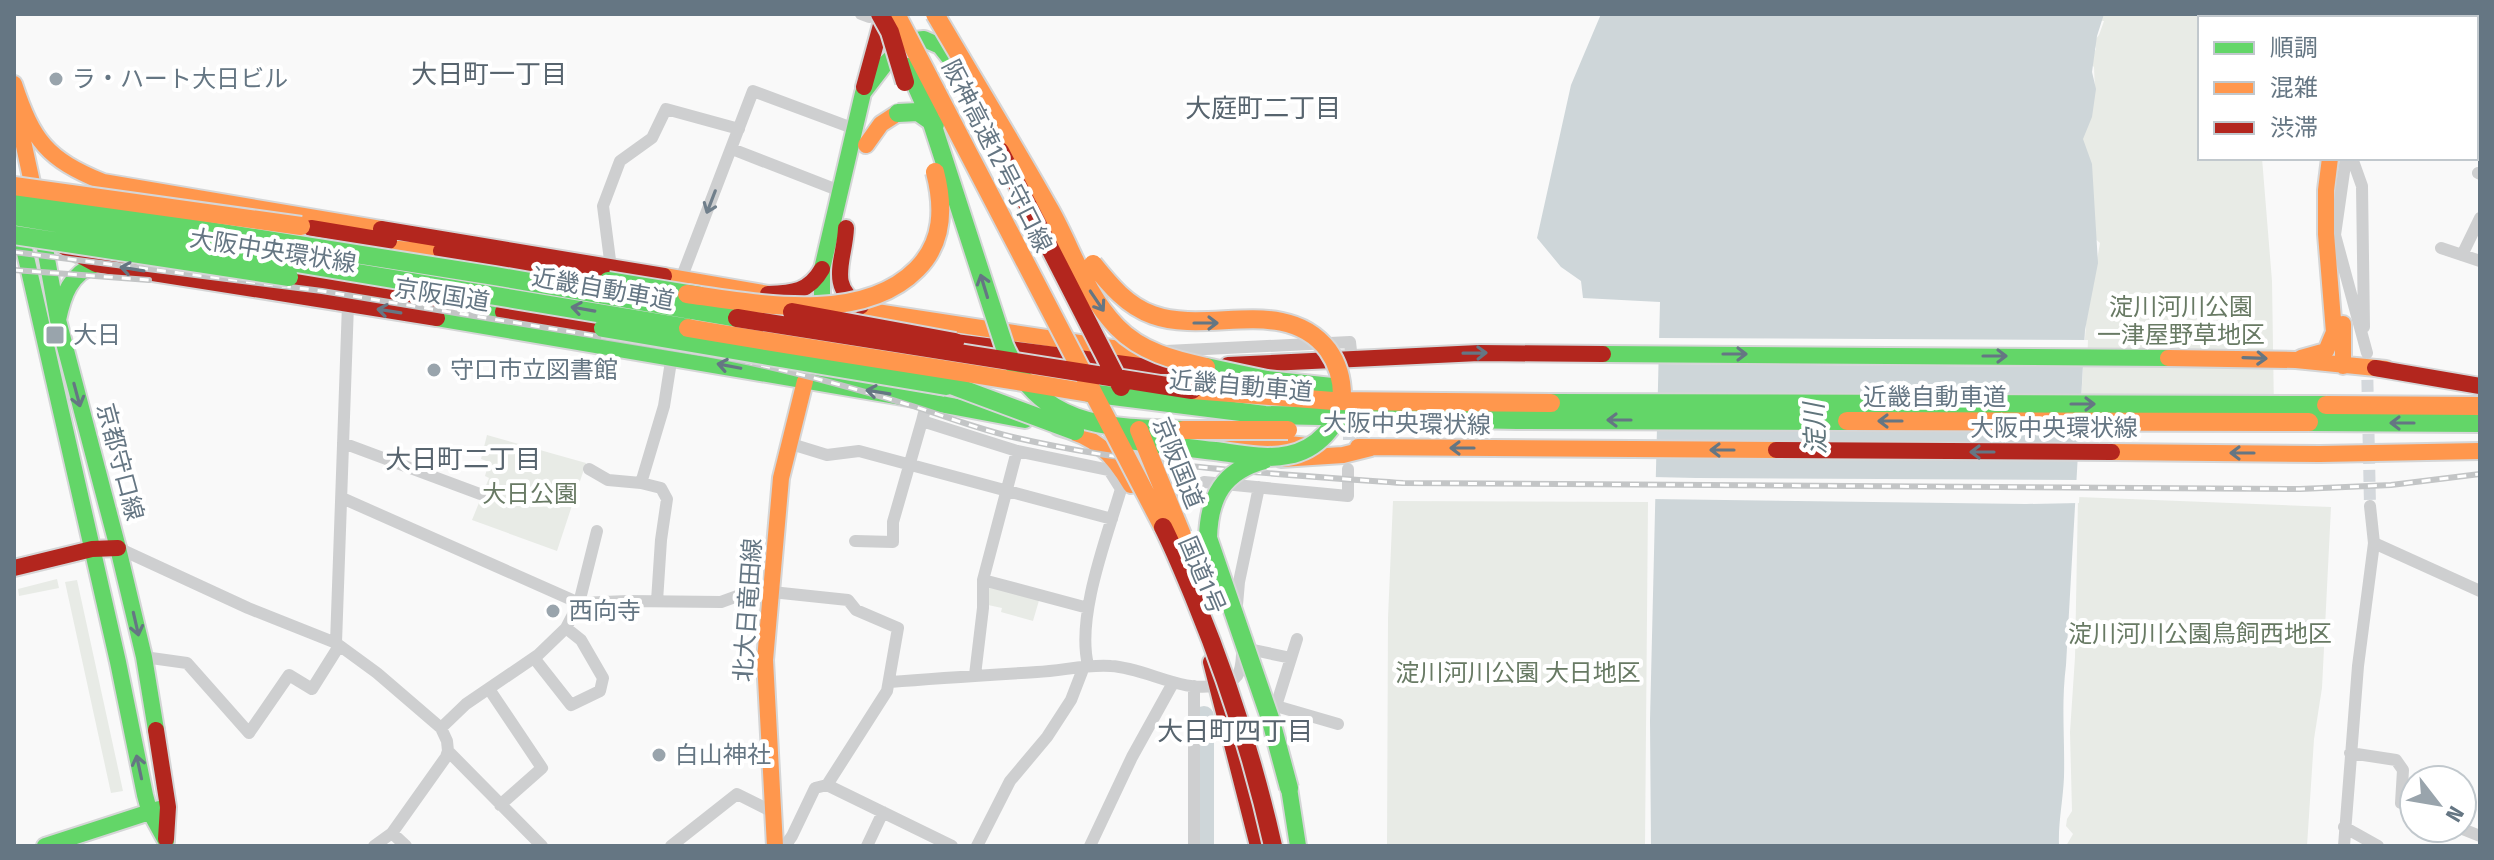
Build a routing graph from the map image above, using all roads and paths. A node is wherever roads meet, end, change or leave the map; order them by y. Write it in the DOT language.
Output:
graph roads {
  1 [pos="898,14"];
  2 [pos="912,14"];
  3 [pos="937,14"];
  4 [pos="877,18"];
  5 [pos="886,63"];
  6 [pos="956,65"];
  7 [pos="14,84"];
  8 [pos="863,93"];
  9 [pos="14,98"];
  10 [pos="739,129"];
  11 [pos="855,129"];
  12 [pos="866,145"];
  13 [pos="732,149"];
  14 [pos="2330,160"];
  15 [pos="2349,160"];
  16 [pos="2350,160"];
  17 [pos="103,182"];
  18 [pos="14,186"];
  19 [pos="840,191"];
  20 [pos="1052,213"];
  21 [pos="24,216"];
  22 [pos="2480,218"];
  23 [pos="846,228"];
  24 [pos="353,229"];
  25 [pos="431,243"];
  26 [pos="2441,248"];
  27 [pos="451,253"];
  28 [pos="2462,255"];
  29 [pos="2480,261"];
  30 [pos="14,264"];
  31 [pos="96,264"];
  32 [pos="822,269"];
  33 [pos="609,274"];
  34 [pos="495,276"];
  35 [pos="681,279"];
  36 [pos="768,294"];
  37 [pos="348,304"];
  38 [pos="822,304"];
  39 [pos="439,311"];
  40 [pos="894,316"];
  41 [pos="1061,316"];
  42 [pos="510,317"];
  43 [pos="50,321"];
  44 [pos="572,331"];
  45 [pos="814,340"];
  46 [pos="1350,346"];
  47 [pos="1141,353"];
  48 [pos="2369,354"];
  49 [pos="672,355"];
  50 [pos="866,359"];
  51 [pos="2332,361"];
  52 [pos="1252,365"];
  53 [pos="2480,377"];
  54 [pos="805,381"];
  55 [pos="2480,386"];
  56 [pos="927,401"];
  57 [pos="1636,402"];
  58 [pos="957,405"];
  59 [pos="2480,406"];
  60 [pos="1517,420"];
  61 [pos="922,421"];
  62 [pos="2480,423"];
  63 [pos="1238,439"];
  64 [pos="343,443"];
  65 [pos="788,443"];
  66 [pos="1017,451"];
  67 [pos="1266,451"];
  68 [pos="2480,451"];
  69 [pos="910,464"];
  70 [pos="589,469"];
  71 [pos="1348,469"];
  72 [pos="641,483"];
  73 [pos="1259,487"];
  74 [pos="1007,490"];
  75 [pos="480,494"];
  76 [pos="342,498"];
  77 [pos="2370,506"];
  78 [pos="1146,513"];
  79 [pos="1112,519"];
  80 [pos="597,531"];
  81 [pos="1173,532"];
  82 [pos="855,541"];
  83 [pos="2374,543"];
  84 [pos="118,548"];
  85 [pos="92,549"];
  86 [pos="14,568"];
  87 [pos="983,580"];
  88 [pos="2480,591"];
  89 [pos="772,592"];
  90 [pos="657,601"];
  91 [pos="579,603"];
  92 [pos="1088,608"];
  93 [pos="566,628"];
  94 [pos="1297,639"];
  95 [pos="337,644"];
  96 [pos="1242,648"];
  97 [pos="144,657"];
  98 [pos="534,658"];
  99 [pos="1291,658"];
  100 [pos="1088,665"];
  101 [pos="975,675"];
  102 [pos="1239,676"];
  103 [pos="890,682"];
  104 [pos="1173,683"];
  105 [pos="1194,686"];
  106 [pos="1217,686"];
  107 [pos="489,689"];
  108 [pos="1276,706"];
  109 [pos="1338,724"];
  110 [pos="441,728"];
  111 [pos="448,751"];
  112 [pos="2350,753"];
  113 [pos="2399,764"];
  114 [pos="827,785"];
  115 [pos="500,805"];
  116 [pos="168,807"];
  117 [pos="149,810"];
  118 [pos="773,812"];
  119 [pos="883,812"];
  120 [pos="2344,827"];
  121 [pos="392,833"];
  122 [pos="167,843"];
  123 [pos="45,846"];
  124 [pos="374,846"];
  125 [pos="406,846"];
  126 [pos="542,846"];
  127 [pos="671,846"];
  128 [pos="775,846"];
  129 [pos="785,846"];
  130 [pos="867,846"];
  131 [pos="952,846"];
  132 [pos="977,846"];
  133 [pos="1090,846"];
  134 [pos="1194,846"];
  135 [pos="1258,846"];
  136 [pos="1273,846"];
  137 [pos="1288,846"];
  138 [pos="1298,846"];
  139 [pos="2344,846"];
  140 [pos="2378,846"];
  1 -- 5 [label="main road"];
  1 -- 41 [label="main road, 阪神高速12号守口線, bridge"];
  2 -- 41 [label="main road, 阪神高速12号守口線"];
  3 -- 6 [label="main road"];
  3 -- 20 [label="main road, bridge"];
  4 -- 8 [label="main road"];
  4 -- 34 [label="main road, bridge"];
  60 -- 4 [label="main road, one-way, bridge"];
  5 -- 6 [label="main road, 京阪国道"];
  5 -- 8 [label="main road, 京阪国道"];
  5 -- 12 [label="main road, 京阪国道"];
  6 -- 81 [label="main road, 京阪国道, bridge"];
  7 -- 17 [label="main road"];
  8 -- 11 [label="main road, 京阪国道"];
  9 -- 21 [label="main road, 京都守口線"];
  10 -- 11 [label="street"];
  10 -- 13 [label="street"];
  10 -- 33 [label="street"];
  11 -- 19 [label="main road, 京阪国道"];
  12 -- 23 [label="main road, 京阪国道"];
  12 -- 81 [label="main road, bridge"];
  13 -- 19 [label="street"];
  13 -- 35 [label="street, one-way"];
  14 -- 51 [label="main road"];
  15 -- 48 [label="street"];
  16 -- 48 [label="street"];
  17 -- 21 [label="main road"];
  17 -- 24 [label="main road"];
  18 -- 24 [label="main road, 大阪中央環状線, bridge"];
  19 -- 32 [label="main road, 京阪国道"];
  20 -- 50 [label="main road, one-way, bridge"];
  20 -- 57 [label="main road, one-way, bridge"];
  21 -- 27 [label="main road"];
  21 -- 31 [label="main road, 京阪国道"];
  21 -- 34 [label="main road, 近畿自動車道, bridge"];
  21 -- 39 [label="main road, 大阪中央環状線, bridge"];
  21 -- 42 [label="main road"];
  21 -- 43 [label="main road, 京都守口線"];
  50 -- 21 [label="main road, 近畿自動車道, one-way, bridge"];
  22 -- 28 [label="street"];
  23 -- 38 [label="main road, 京阪国道"];
  23 -- 40 [label="main road"];
  24 -- 25 [label="main road"];
  24 -- 25 [label="main road"];
  25 -- 27 [label="main road"];
  25 -- 33 [label="main road"];
  26 -- 28 [label="street"];
  27 -- 33 [label="main road"];
  28 -- 29 [label="street"];
  30 -- 43 [label="main road"];
  37 -- 31 [label="main road, 京阪国道, one-way"];
  31 -- 43 [label="main road"];
  32 -- 36 [label="main road"];
  32 -- 38 [label="main road, 京阪国道"];
  33 -- 35 [label="main road"];
  33 -- 52 [label="main road, bridge"];
  34 -- 57 [label="main road, 近畿自動車道, bridge"];
  35 -- 36 [label="main road"];
  36 -- 38 [label="main road"];
  39 -- 37 [label="main road, 京阪国道, one-way"];
  37 -- 64 [label="street"];
  38 -- 40 [label="main road"];
  38 -- 45 [label="main road, 京阪国道"];
  39 -- 42 [label="main road"];
  39 -- 44 [label="main road, 京阪国道"];
  40 -- 47 [label="main road"];
  41 -- 81 [label="main road, bridge"];
  42 -- 44 [label="main road"];
  43 -- 84 [label="main road, 京都守口線, one-way"];
  43 -- 85 [label="main road, 京都守口線"];
  44 -- 49 [label="main road, 京阪国道"];
  44 -- 63 [label="main road, bridge"];
  45 -- 54 [label="main road, 京阪国道"];
  45 -- 67 [label="main road"];
  46 -- 47 [label="street"];
  47 -- 52 [label="main road"];
  48 -- 51 [label="main road"];
  48 -- 53 [label="main road"];
  48 -- 55 [label="main road"];
  54 -- 49 [label="main road, 京阪国道, one-way"];
  49 -- 72 [label="street"];
  50 -- 60 [label="main road, 近畿自動車道, bridge"];
  52 -- 51 [label="main road, one-way"];
  56 -- 54 [label="main road, 国道1号, one-way"];
  54 -- 65 [label="main road, 北大日竜田線"];
  56 -- 58 [label="main road, 国道1号"];
  56 -- 61 [label="street"];
  57 -- 59 [label="main road, 近畿自動車道, one-way, bridge"];
  58 -- 63 [label="main road"];
  58 -- 78 [label="main road, 国道1号"];
  62 -- 60 [label="main road, 近畿自動車道, one-way, bridge"];
  61 -- 66 [label="street"];
  61 -- 69 [label="street"];
  63 -- 67 [label="main road"];
  64 -- 75 [label="street"];
  64 -- 76 [label="street"];
  65 -- 69 [label="street"];
  65 -- 89 [label="main road, 北大日竜田線"];
  66 -- 74 [label="street"];
  66 -- 79 [label="street"];
  68 -- 67 [label="main road, 大阪中央環状線, one-way"];
  67 -- 138 [label="main road, bridge"];
  69 -- 74 [label="street"];
  69 -- 82 [label="street"];
  70 -- 72 [label="street"];
  71 -- 73 [label="street"];
  72 -- 90 [label="street"];
  73 -- 78 [label="street"];
  73 -- 96 [label="street"];
  74 -- 79 [label="street"];
  74 -- 87 [label="street"];
  76 -- 91 [label="street"];
  76 -- 95 [label="street"];
  77 -- 83 [label="street"];
  78 -- 106 [label="main road, 国道1号"];
  79 -- 92 [label="street"];
  80 -- 91 [label="street"];
  81 -- 136 [label="main road, 京阪国道, bridge"];
  81 -- 137 [label="main road, 京阪国道"];
  83 -- 88 [label="street"];
  83 -- 112 [label="street"];
  84 -- 85 [label="main road"];
  84 -- 95 [label="street"];
  84 -- 97 [label="main road, 京都守口線, one-way"];
  85 -- 86 [label="main road"];
  117 -- 85 [label="main road, 京都守口線, one-way"];
  87 -- 92 [label="street"];
  87 -- 101 [label="street"];
  89 -- 90 [label="street"];
  89 -- 103 [label="street"];
  89 -- 118 [label="main road, 北大日竜田線"];
  90 -- 91 [label="street"];
  91 -- 93 [label="street"];
  92 -- 100 [label="street"];
  93 -- 98 [label="street"];
  93 -- 98 [label="street"];
  94 -- 99 [label="street"];
  95 -- 97 [label="street"];
  95 -- 110 [label="street"];
  96 -- 99 [label="street"];
  96 -- 102 [label="street"];
  97 -- 116 [label="main road, 京都守口線"];
  98 -- 107 [label="street"];
  99 -- 108 [label="street"];
  100 -- 101 [label="street"];
  100 -- 104 [label="street"];
  100 -- 132 [label="street"];
  101 -- 103 [label="street"];
  102 -- 106 [label="street"];
  102 -- 108 [label="street"];
  103 -- 114 [label="street"];
  104 -- 105 [label="street"];
  104 -- 133 [label="street"];
  105 -- 106 [label="street"];
  105 -- 134 [label="street"];
  106 -- 135 [label="main road, 国道1号"];
  107 -- 110 [label="street"];
  107 -- 115 [label="street"];
  108 -- 109 [label="street"];
  110 -- 111 [label="street"];
  111 -- 115 [label="street"];
  111 -- 121 [label="street"];
  112 -- 113 [label="street"];
  112 -- 120 [label="street"];
  114 -- 119 [label="street"];
  114 -- 129 [label="street"];
  115 -- 126 [label="street"];
  116 -- 117 [label="main road"];
  116 -- 122 [label="main road, 京都守口線"];
  117 -- 122 [label="main road, 京都守口線"];
  117 -- 123 [label="main road"];
  118 -- 127 [label="street"];
  118 -- 128 [label="main road, 北大日竜田線"];
  119 -- 130 [label="street"];
  119 -- 131 [label="street"];
  120 -- 139 [label="street"];
  120 -- 140 [label="street"];
  121 -- 124 [label="street"];
  121 -- 125 [label="street"];
}
